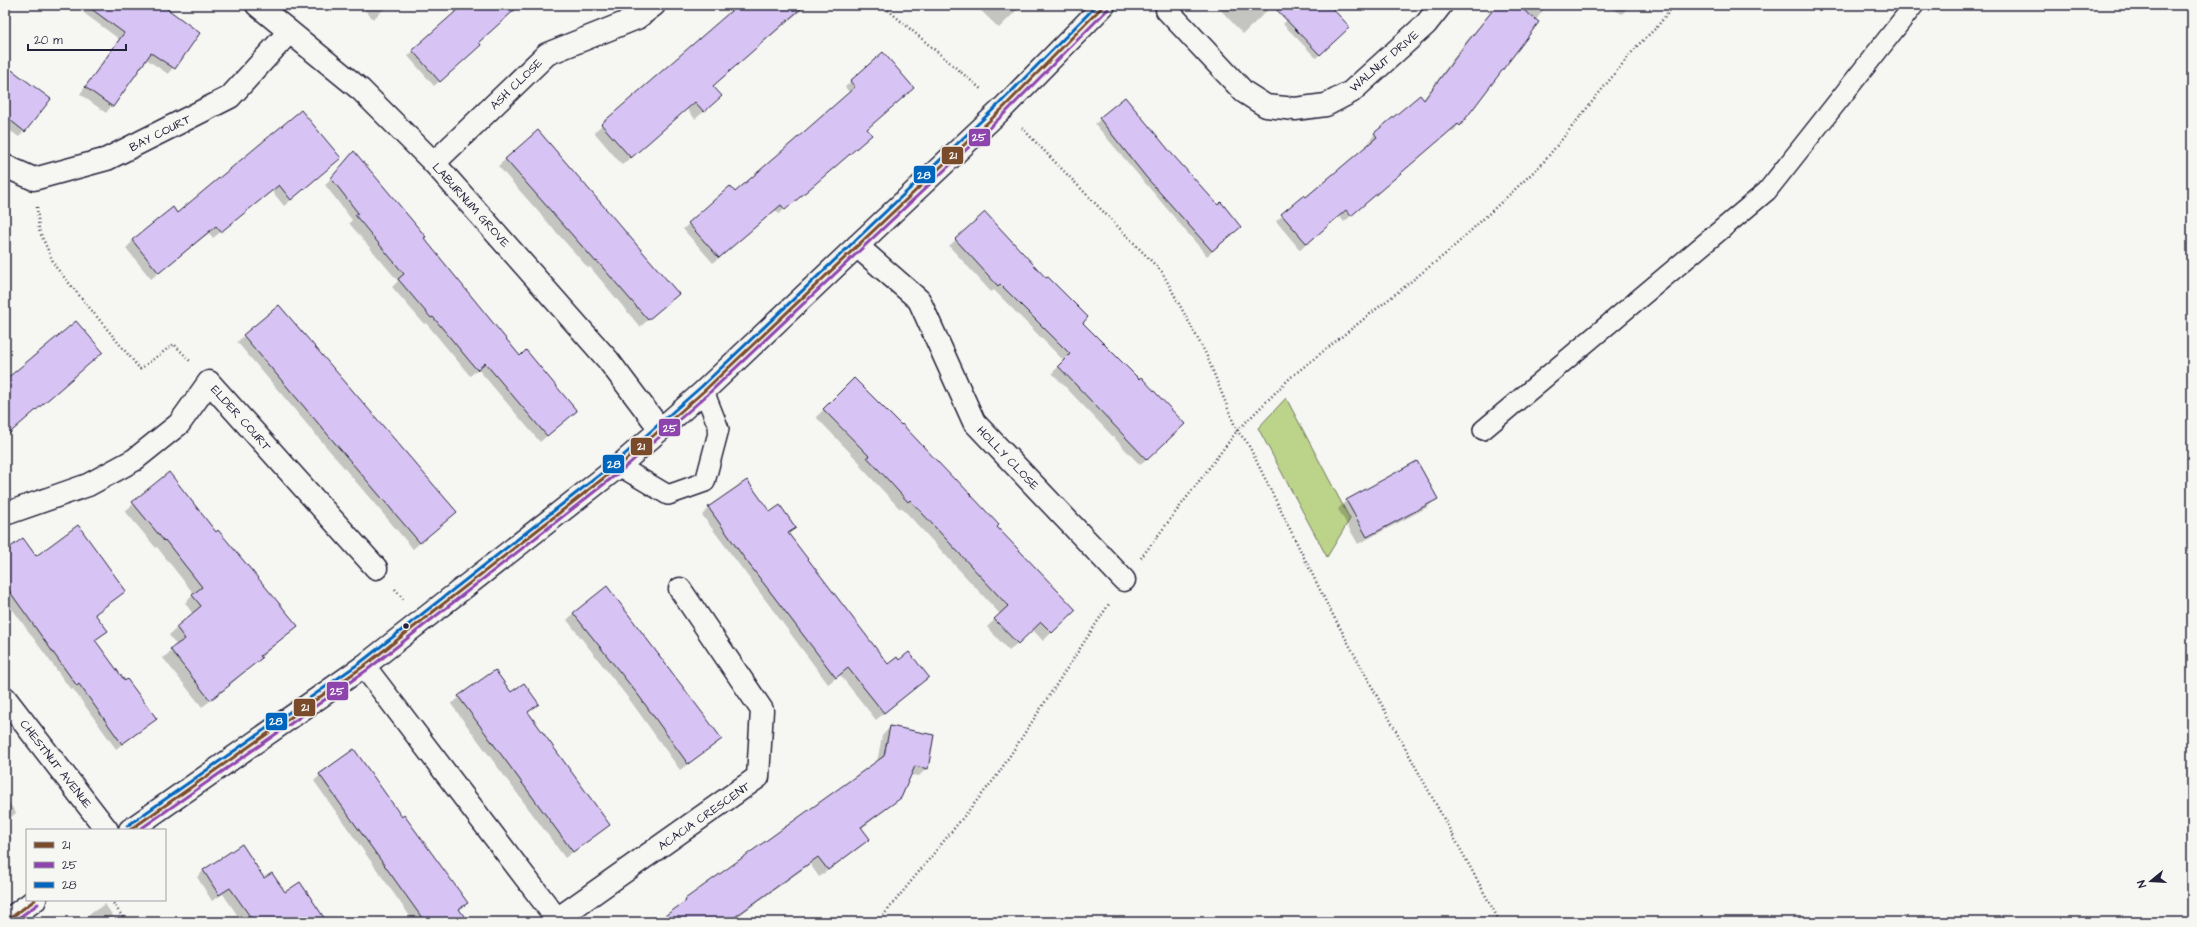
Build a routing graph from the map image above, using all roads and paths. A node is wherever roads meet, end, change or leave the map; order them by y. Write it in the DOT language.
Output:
graph roads {
  1 [pos="257,5"];
  2 [pos="654,5"];
  3 [pos="882,5"];
  4 [pos="1104,5"];
  5 [pos="1441,5"];
  6 [pos="1674,5"];
  7 [pos="1914,5"];
  8 [pos="1166,10"];
  9 [pos="289,32"];
  10 [pos="1003,108"];
  11 [pos="434,163"];
  12 [pos="5,166"];
  13 [pos="34,179"];
  14 [pos="857,246"];
  15 [pos="209,382"];
  16 [pos="704,391"];
  17 [pos="660,429"];
  18 [pos="1483,430"];
  19 [pos="1236,431"];
  20 [pos="619,466"];
  21 [pos="5,514"];
  22 [pos="376,568"];
  23 [pos="1124,580"];
  24 [pos="680,589"];
  25 [pos="422,620"];
  26 [pos="364,666"];
  27 [pos="5,698"];
  28 [pos="106,829"];
  29 [pos="131,829"];
  30 [pos="34,901"];
  31 [pos="112,901"];
  32 [pos="555,921"];
  33 [pos="5,922"];
  34 [pos="126,922"];
  35 [pos="878,922"];
  36 [pos="1500,922"];
  1 -- 9 [label="street, LABURNUM GROVE"];
  2 -- 11 [label="street, ASH CLOSE"];
  3 -- 10 [label="path"];
  4 -- 10 [label="street"];
  5 -- 8 [label="street, WALNUT DRIVE"];
  6 -- 19 [label="path"];
  7 -- 18 [label="lane"];
  9 -- 11 [label="street, LABURNUM GROVE"];
  9 -- 13 [label="street, BAY COURT"];
  10 -- 14 [label="street"];
  10 -- 19 [label="path"];
  11 -- 17 [label="street, LABURNUM GROVE"];
  12 -- 13 [label="street"];
  13 -- 15 [label="path"];
  14 -- 16 [label="street"];
  14 -- 23 [label="street, HOLLY CLOSE"];
  15 -- 21 [label="street, ELDER COURT"];
  15 -- 22 [label="street, ELDER COURT"];
  16 -- 17 [label="street"];
  16 -- 20 [label="lane"];
  17 -- 20 [label="street"];
  19 -- 23 [label="path"];
  19 -- 36 [label="path"];
  20 -- 25 [label="street"];
  22 -- 25 [label="path"];
  23 -- 35 [label="path"];
  24 -- 32 [label="street, ACACIA CRESCENT"];
  25 -- 26 [label="street"];
  26 -- 29 [label="street"];
  26 -- 32 [label="street"];
  27 -- 28 [label="street, CHESTNUT AVENUE"];
  30 -- 33 [label="street"];
  31 -- 34 [label="path"];
}
